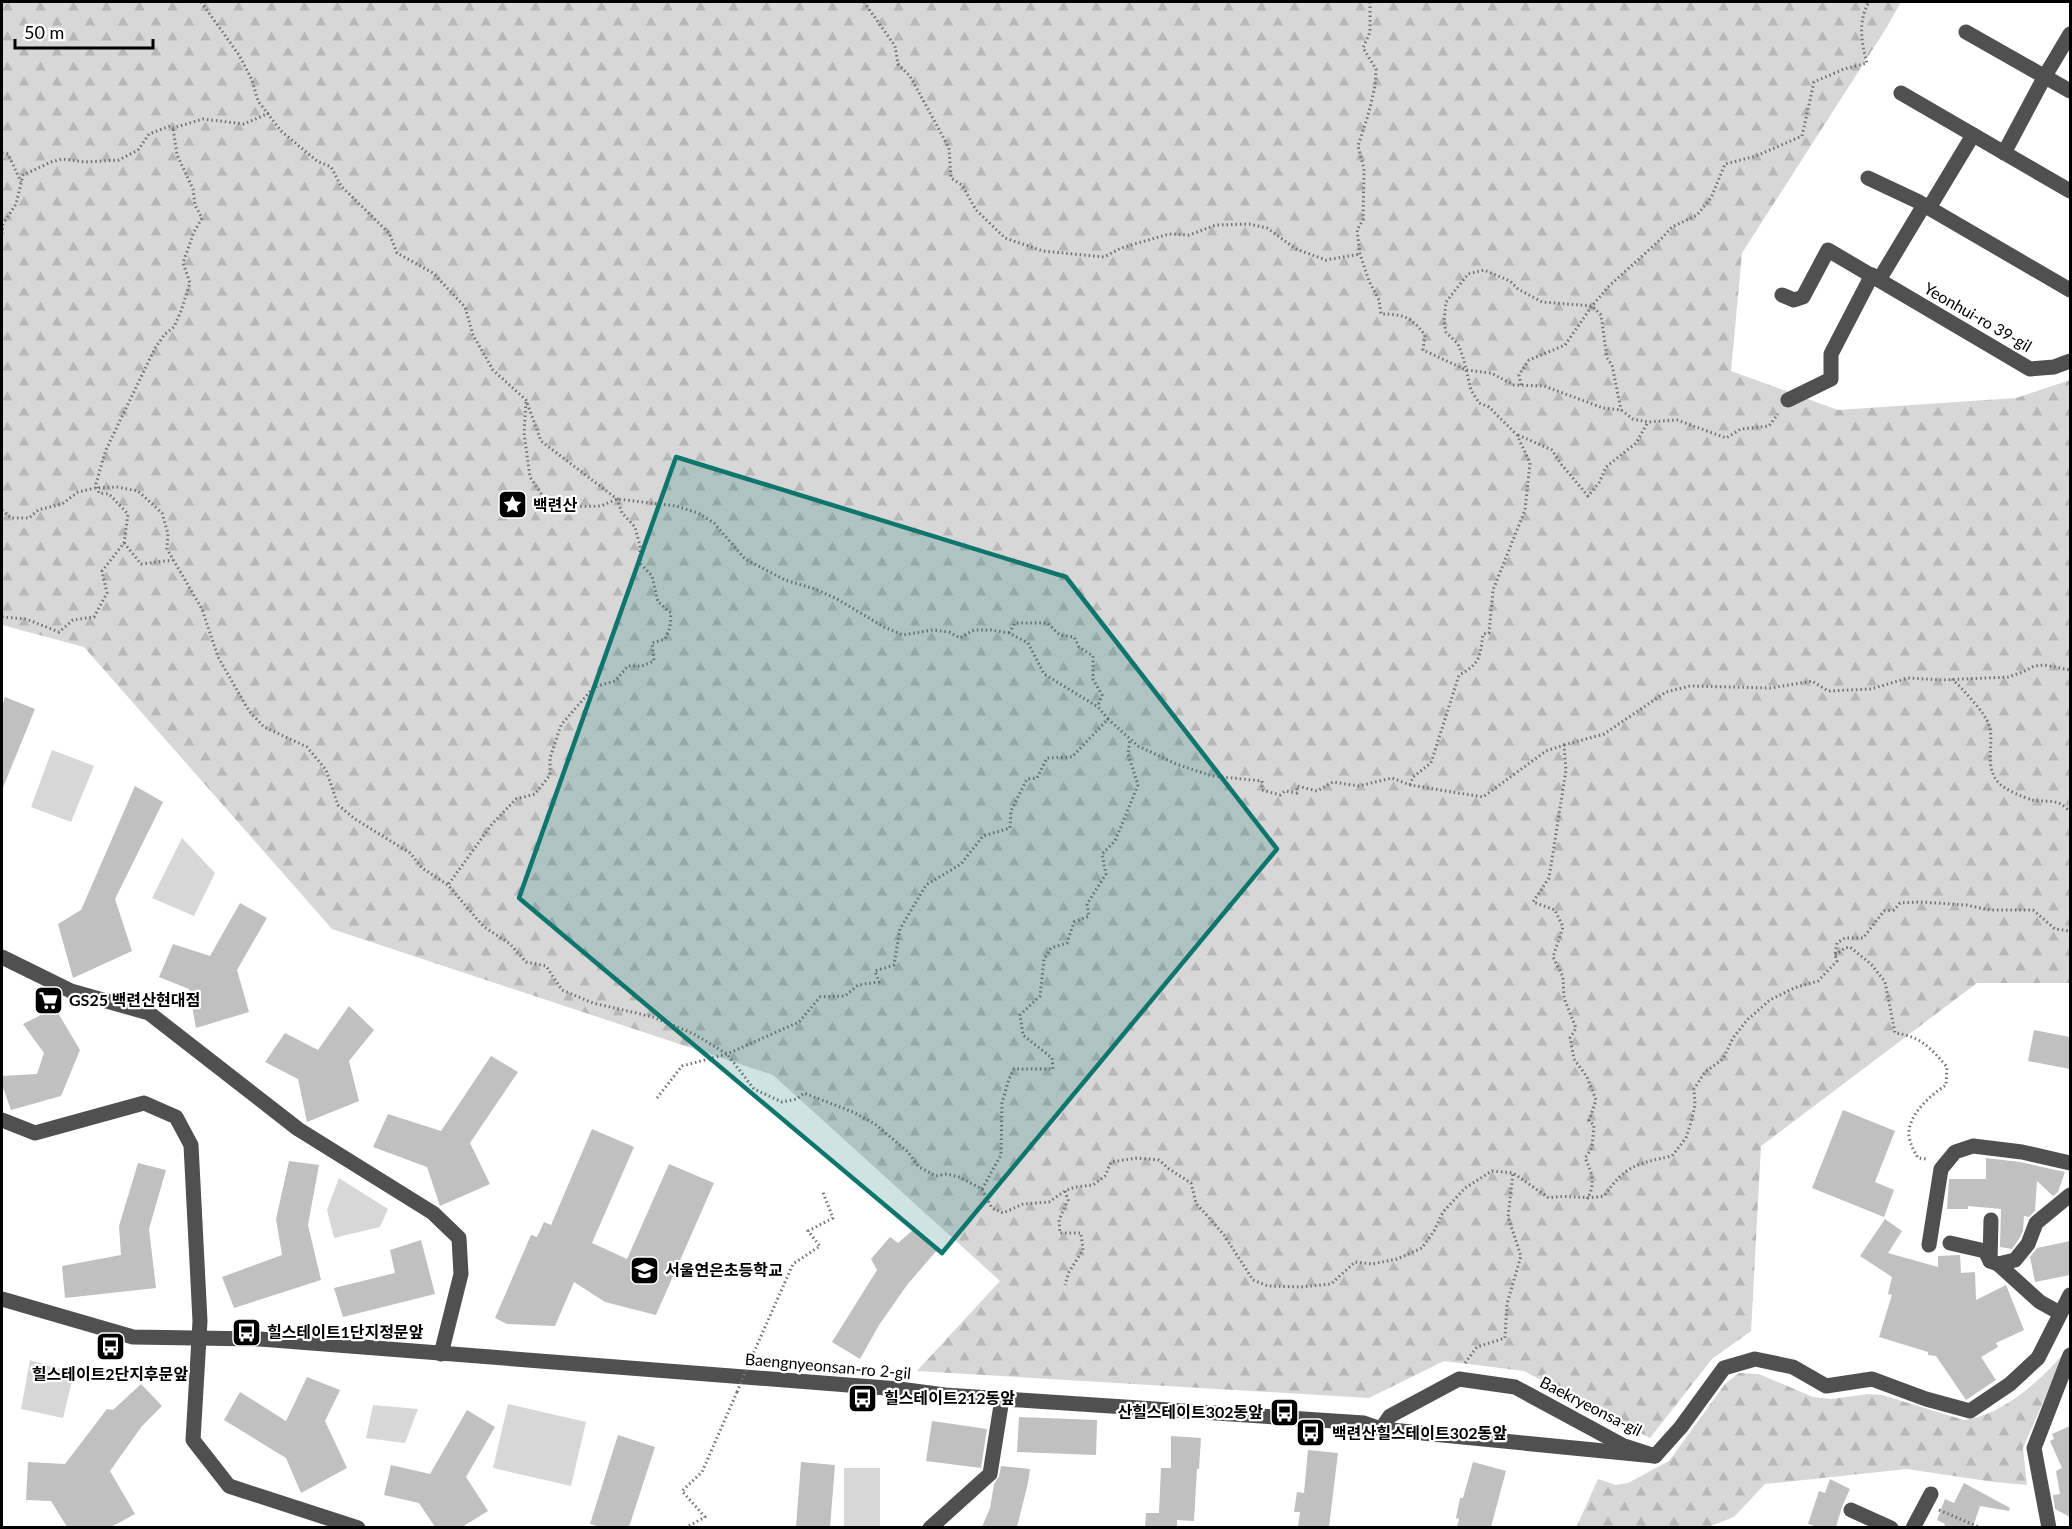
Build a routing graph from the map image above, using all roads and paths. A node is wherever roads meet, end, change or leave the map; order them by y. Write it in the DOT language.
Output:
graph roads {
  1 [pos="864,2"];
  2 [pos="1370,2"];
  3 [pos="1868,2"];
  4 [pos="203,3"];
  5 [pos="1966,32"];
  6 [pos="2070,34"];
  7 [pos="2045,76"];
  8 [pos="2070,91"];
  9 [pos="1901,93"];
  10 [pos="269,113"];
  11 [pos="172,128"];
  12 [pos="1973,135"];
  13 [pos="2,153"];
  14 [pos="2004,153"];
  15 [pos="1868,178"];
  16 [pos="21,182"];
  17 [pos="2070,192"];
  18 [pos="1927,207"];
  19 [pos="2,234"];
  20 [pos="1360,254"];
  21 [pos="1876,278"];
  22 [pos="2068,284"];
  23 [pos="1782,295"];
  24 [pos="1592,306"];
  25 [pos="2070,361"];
  26 [pos="1466,370"];
  27 [pos="1521,385"];
  28 [pos="526,400"];
  29 [pos="1788,400"];
  30 [pos="1621,410"];
  31 [pos="1648,422"];
  32 [pos="1517,435"];
  33 [pos="98,488"];
  34 [pos="617,499"];
  35 [pos="2,510"];
  36 [pos="124,543"];
  37 [pos="173,560"];
  38 [pos="2,617"];
  39 [pos="1009,633"];
  40 [pos="2070,670"];
  41 [pos="1950,678"];
  42 [pos="1095,705"];
  43 [pos="1108,719"];
  44 [pos="1130,739"];
  45 [pos="1564,746"];
  46 [pos="1410,785"];
  47 [pos="2070,811"];
  48 [pos="448,885"];
  49 [pos="2070,931"];
  50 [pos="1835,955"];
  51 [pos="2,957"];
  52 [pos="727,1054"];
  53 [pos="657,1098"];
  54 [pos="2,1120"];
  55 [pos="1935,1158"];
  56 [pos="2070,1163"];
  57 [pos="1513,1173"];
  58 [pos="982,1189"];
  59 [pos="822,1190"];
  60 [pos="1065,1191"];
  61 [pos="2070,1195"];
  62 [pos="1587,1199"];
  63 [pos="1991,1220"];
  64 [pos="1950,1243"];
  65 [pos="1929,1245"];
  66 [pos="1994,1263"];
  67 [pos="1065,1285"];
  68 [pos="2070,1296"];
  69 [pos="2,1299"];
  70 [pos="2060,1313"];
  71 [pos="200,1338"];
  72 [pos="441,1354"];
  73 [pos="2070,1355"];
  74 [pos="1457,1380"];
  75 [pos="1002,1399"];
  76 [pos="1381,1429"];
  77 [pos="1655,1456"];
  78 [pos="1929,1500"];
  79 [pos="1851,1510"];
  80 [pos="358,1527"];
  81 [pos="685,1527"];
  82 [pos="930,1527"];
  83 [pos="1896,1527"];
  84 [pos="1913,1527"];
  85 [pos="1981,1527"];
  86 [pos="2049,1527"];
  1 -- 20 [label="path"];
  2 -- 20 [label="path"];
  3 -- 24 [label="path"];
  4 -- 10 [label="path"];
  5 -- 7 [label="street"];
  6 -- 7 [label="street"];
  7 -- 8 [label="street"];
  7 -- 14 [label="street"];
  9 -- 12 [label="street"];
  10 -- 11 [label="path"];
  10 -- 28 [label="path"];
  11 -- 16 [label="path"];
  11 -- 33 [label="path"];
  12 -- 14 [label="street"];
  12 -- 18 [label="street"];
  13 -- 16 [label="path"];
  14 -- 17 [label="street"];
  15 -- 18 [label="street"];
  16 -- 19 [label="path"];
  18 -- 21 [label="street"];
  18 -- 22 [label="street"];
  20 -- 26 [label="path"];
  21 -- 23 [label="street, Yeonhui-ro 39-gil"];
  21 -- 25 [label="street, Yeonhui-ro 39-gil"];
  21 -- 29 [label="street"];
  24 -- 26 [label="path"];
  24 -- 27 [label="path"];
  24 -- 30 [label="path"];
  26 -- 27 [label="path"];
  26 -- 32 [label="path"];
  27 -- 30 [label="path"];
  28 -- 34 [label="path"];
  28 -- 34 [label="path"];
  29 -- 31 [label="path"];
  30 -- 31 [label="path"];
  31 -- 32 [label="path"];
  32 -- 46 [label="path"];
  33 -- 35 [label="path"];
  33 -- 36 [label="path"];
  33 -- 37 [label="path"];
  34 -- 39 [label="path"];
  34 -- 48 [label="path"];
  36 -- 37 [label="path"];
  36 -- 38 [label="path"];
  37 -- 48 [label="path"];
  39 -- 42 [label="path"];
  39 -- 42 [label="path"];
  40 -- 41 [label="path"];
  41 -- 45 [label="path"];
  41 -- 47 [label="path"];
  42 -- 43 [label="path"];
  43 -- 44 [label="path"];
  43 -- 52 [label="path"];
  44 -- 46 [label="path"];
  44 -- 58 [label="path"];
  45 -- 46 [label="path"];
  45 -- 62 [label="path"];
  48 -- 52 [label="path"];
  49 -- 50 [label="path"];
  50 -- 55 [label="path"];
  50 -- 62 [label="path"];
  51 -- 72 [label="street"];
  52 -- 53 [label="path"];
  52 -- 58 [label="path"];
  54 -- 71 [label="street"];
  56 -- 65 [label="street"];
  57 -- 60 [label="path"];
  57 -- 62 [label="path"];
  57 -- 74 [label="path"];
  58 -- 60 [label="path"];
  59 -- 81 [label="path, bridge"];
  60 -- 67 [label="path"];
  61 -- 66 [label="street"];
  63 -- 66 [label="street"];
  64 -- 66 [label="street"];
  66 -- 70 [label="street"];
  68 -- 70 [label="street, Baekryeonsa-gil"];
  69 -- 71 [label="street, Baengnyeonsan-ro 2-gil"];
  70 -- 77 [label="street, Baekryeonsa-gil"];
  71 -- 72 [label="street, Baengnyeonsan-ro 2-gil"];
  71 -- 80 [label="street"];
  72 -- 75 [label="street, Baengnyeonsan-ro 2-gil"];
  73 -- 86 [label="street"];
  74 -- 76 [label="street"];
  74 -- 77 [label="street, Baekryeonsa-gil"];
  75 -- 76 [label="street, Baengnyeonsan-ro 2-gil"];
  75 -- 82 [label="street"];
  76 -- 77 [label="street, Baengnyeonsan-ro 2-gil"];
  78 -- 84 [label="street"];
  78 -- 85 [label="path"];
  79 -- 83 [label="street"];
}
